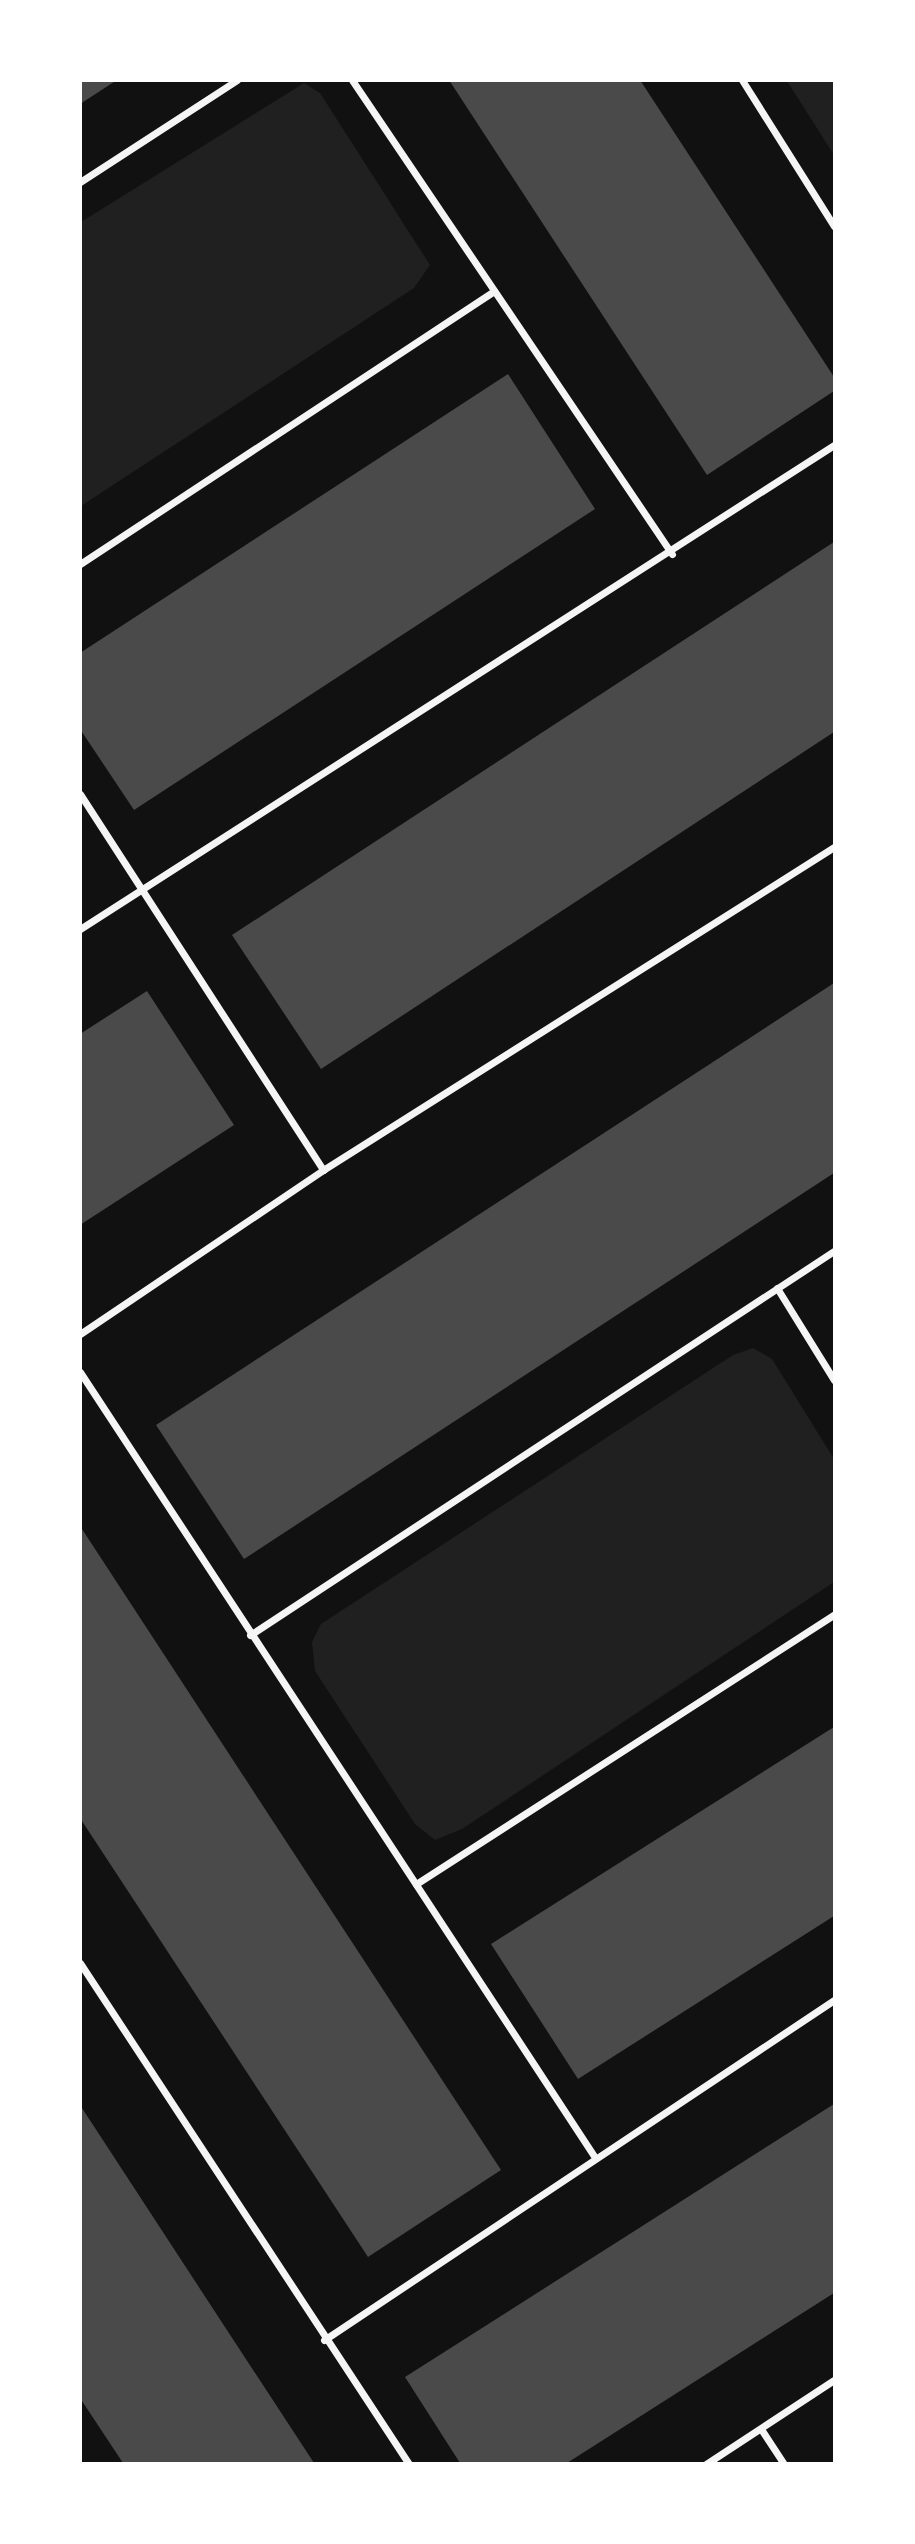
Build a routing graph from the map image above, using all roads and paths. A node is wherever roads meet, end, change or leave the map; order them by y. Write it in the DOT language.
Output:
graph roads {
  1 [pos="237,80"];
  2 [pos="352,80"];
  3 [pos="742,80"];
  4 [pos="80,182"];
  5 [pos="835,226"];
  6 [pos="494,291"];
  7 [pos="835,445"];
  8 [pos="672,554"];
  9 [pos="80,564"];
  10 [pos="80,794"];
  11 [pos="835,847"];
  12 [pos="142,889"];
  13 [pos="80,929"];
  14 [pos="323,1170"];
  15 [pos="835,1251"];
  16 [pos="777,1288"];
  17 [pos="80,1334"];
  18 [pos="80,1372"];
  19 [pos="835,1380"];
  20 [pos="835,1615"];
  21 [pos="250,1634"];
  22 [pos="416,1884"];
  23 [pos="80,1963"];
  24 [pos="835,2000"];
  25 [pos="594,2155"];
  26 [pos="324,2340"];
  27 [pos="835,2380"];
  28 [pos="761,2429"];
  29 [pos="409,2463"];
  30 [pos="706,2463"];
  31 [pos="784,2463"];
  1 -- 4 [label="street"];
  2 -- 6 [label="street"];
  3 -- 5 [label="street"];
  6 -- 8 [label="street"];
  6 -- 9 [label="street"];
  7 -- 8 [label="street"];
  8 -- 12 [label="street"];
  10 -- 12 [label="street"];
  11 -- 14 [label="street"];
  12 -- 13 [label="street"];
  12 -- 14 [label="street"];
  14 -- 17 [label="street"];
  15 -- 16 [label="street"];
  16 -- 19 [label="street"];
  16 -- 21 [label="street"];
  18 -- 21 [label="street"];
  20 -- 22 [label="street"];
  21 -- 22 [label="street"];
  22 -- 25 [label="street"];
  23 -- 26 [label="street"];
  24 -- 25 [label="street"];
  25 -- 26 [label="street"];
  26 -- 29 [label="street"];
  27 -- 28 [label="street"];
  28 -- 30 [label="street"];
  28 -- 31 [label="street"];
}
